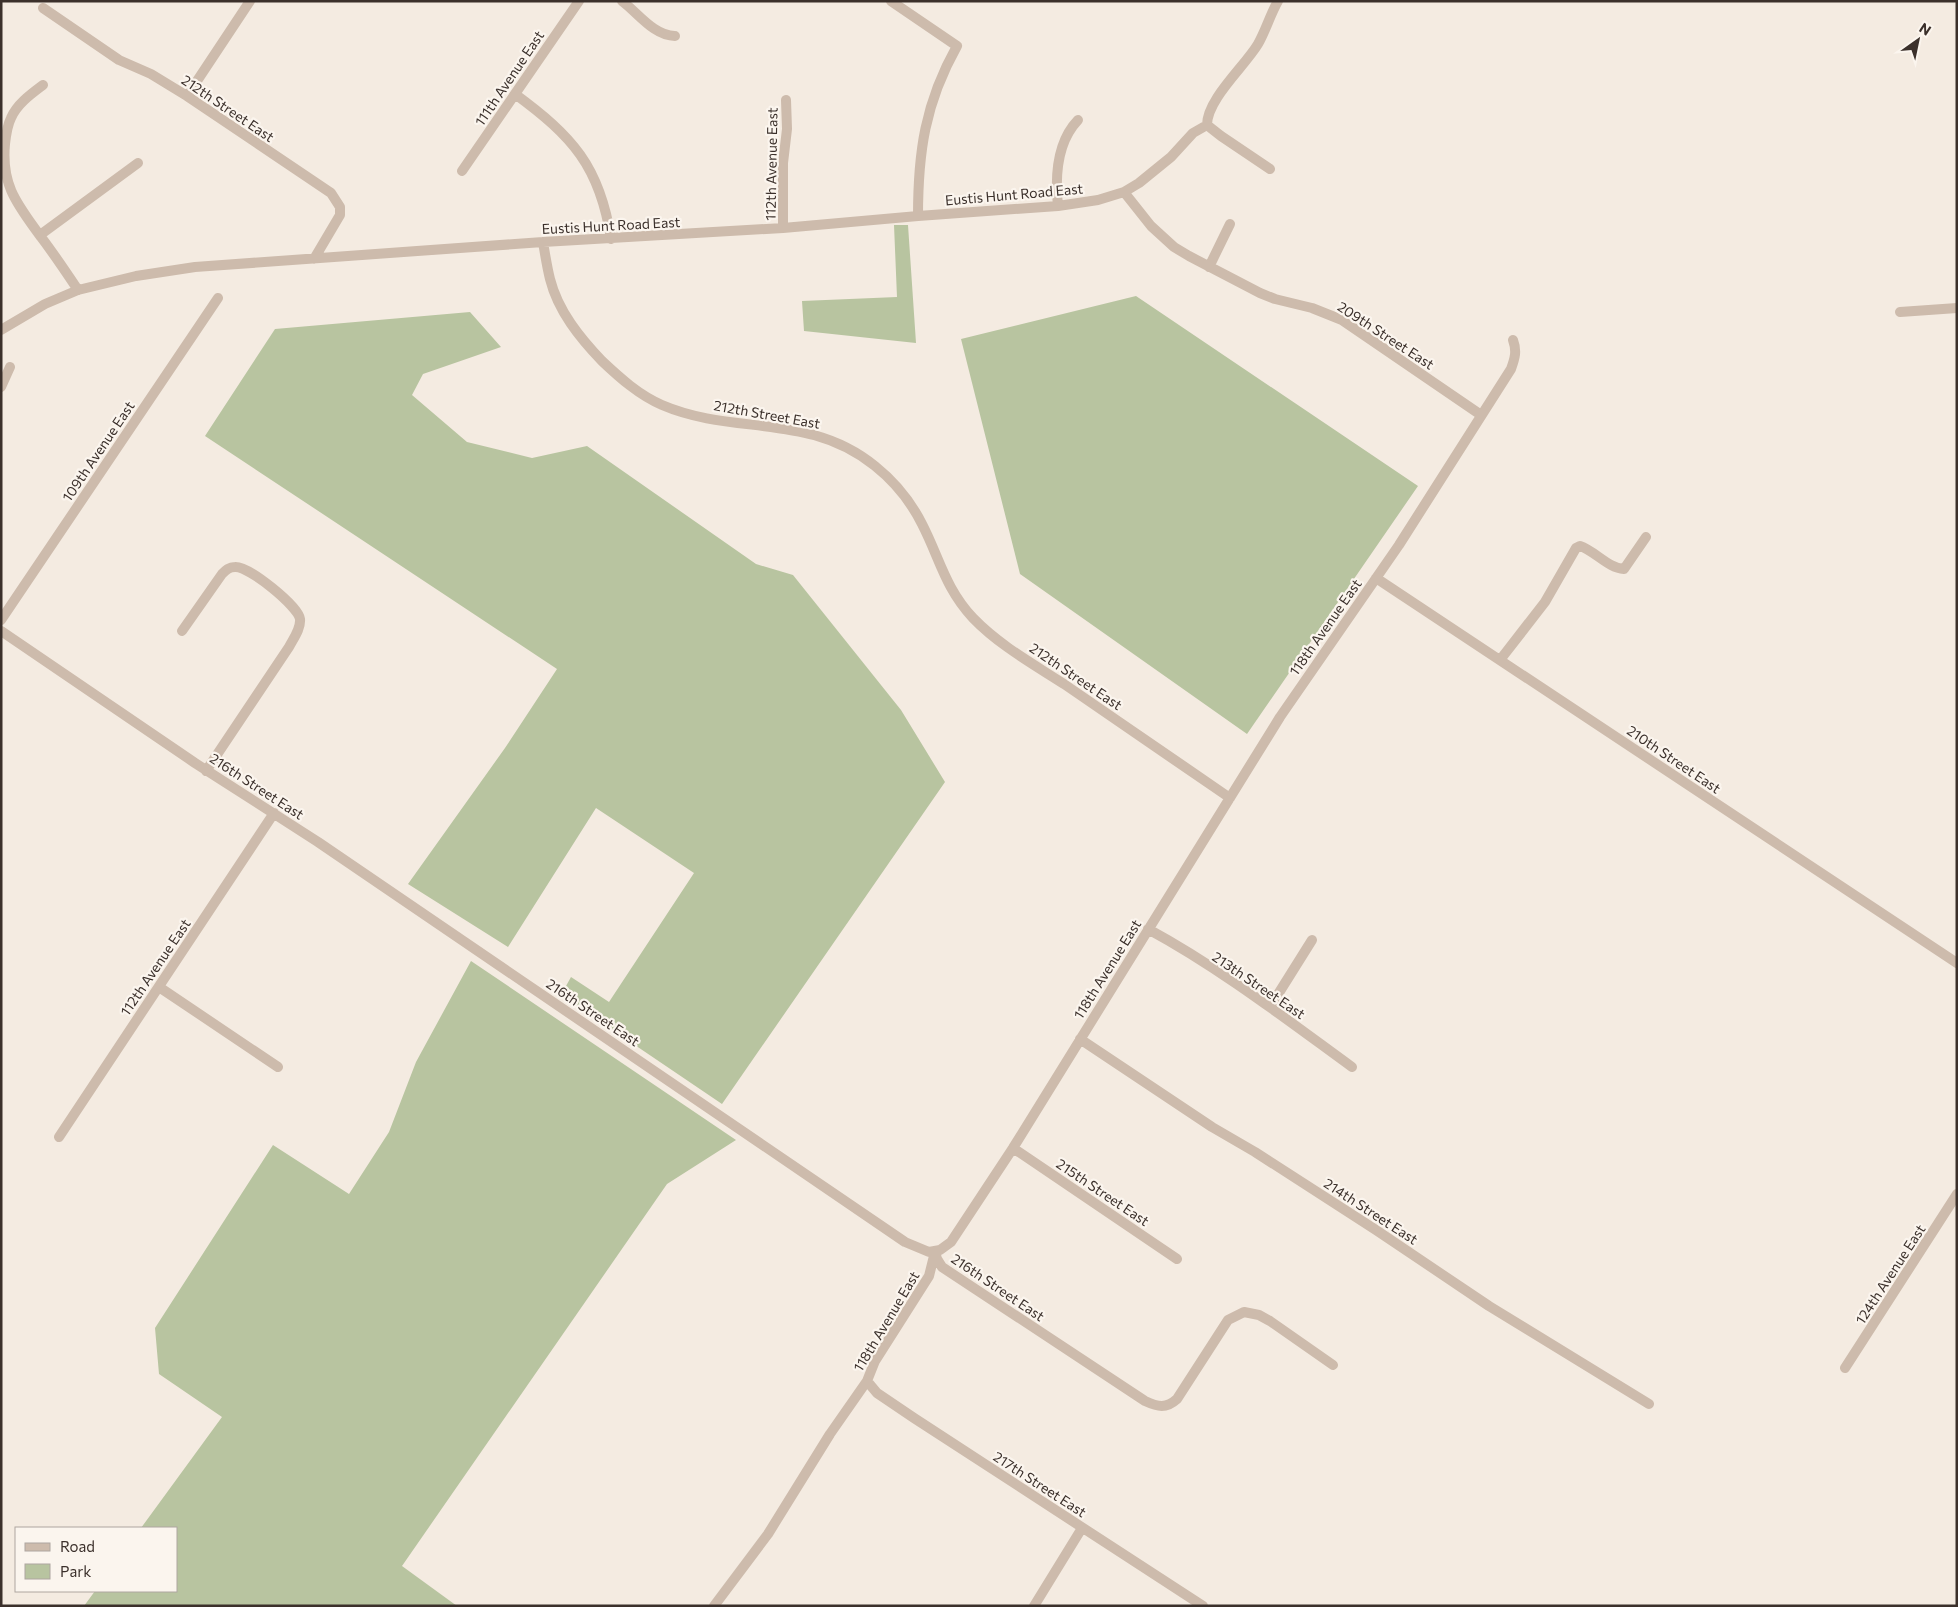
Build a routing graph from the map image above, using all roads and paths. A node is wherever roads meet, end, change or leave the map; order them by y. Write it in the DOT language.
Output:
graph roads {
  1 [pos="250,1"];
  2 [pos="578,1"];
  3 [pos="622,1"];
  4 [pos="891,1"];
  5 [pos="1278,1"];
  6 [pos="43,8"];
  7 [pos="675,36"];
  8 [pos="43,85"];
  9 [pos="515,94"];
  10 [pos="187,96"];
  11 [pos="786,100"];
  12 [pos="1078,120"];
  13 [pos="1207,125"];
  14 [pos="138,163"];
  15 [pos="1270,169"];
  16 [pos="462,171"];
  17 [pos="4,179"];
  18 [pos="1124,192"];
  19 [pos="1058,206"];
  20 [pos="918,216"];
  21 [pos="1230,224"];
  22 [pos="783,228"];
  23 [pos="40,235"];
  24 [pos="611,239"];
  25 [pos="543,242"];
  26 [pos="314,259"];
  27 [pos="1210,267"];
  28 [pos="78,290"];
  29 [pos="218,298"];
  30 [pos="1957,308"];
  31 [pos="1900,312"];
  32 [pos="1,330"];
  33 [pos="1513,340"];
  34 [pos="10,367"];
  35 [pos="1,387"];
  36 [pos="1481,415"];
  37 [pos="1646,537"];
  38 [pos="1376,578"];
  39 [pos="1,620"];
  40 [pos="1,631"];
  41 [pos="182,631"];
  42 [pos="1500,660"];
  43 [pos="206,770"];
  44 [pos="1230,798"];
  45 [pos="274,813"];
  46 [pos="1148,930"];
  47 [pos="1312,940"];
  48 [pos="1957,963"];
  49 [pos="159,987"];
  50 [pos="1270,1007"];
  51 [pos="1080,1038"];
  52 [pos="278,1067"];
  53 [pos="1352,1067"];
  54 [pos="59,1137"];
  55 [pos="1013,1148"];
  56 [pos="1957,1194"];
  57 [pos="935,1251"];
  58 [pos="1177,1259"];
  59 [pos="1333,1365"];
  60 [pos="1845,1368"];
  61 [pos="867,1381"];
  62 [pos="1649,1404"];
  63 [pos="1082,1528"];
  64 [pos="1198,1604"];
  65 [pos="714,1606"];
  66 [pos="1034,1606"];
  1 -- 10 [label="street"];
  2 -- 9 [label="street, 111th Avenue East"];
  3 -- 7 [label="street"];
  4 -- 20 [label="street"];
  5 -- 13 [label="street"];
  6 -- 10 [label="street, 212th Street East"];
  8 -- 17 [label="street"];
  9 -- 16 [label="street, 111th Avenue East"];
  9 -- 24 [label="street"];
  10 -- 26 [label="street, 212th Street East"];
  11 -- 22 [label="street, 112th Avenue East"];
  12 -- 19 [label="street"];
  13 -- 15 [label="street"];
  13 -- 18 [label="street, Eustis Hunt Road East"];
  14 -- 23 [label="street"];
  17 -- 23 [label="street"];
  18 -- 19 [label="street, Eustis Hunt Road East"];
  18 -- 27 [label="street, 209th Street East"];
  19 -- 20 [label="street, Eustis Hunt Road East"];
  20 -- 22 [label="street, Eustis Hunt Road East"];
  21 -- 27 [label="street"];
  22 -- 24 [label="street, Eustis Hunt Road East"];
  23 -- 28 [label="street"];
  24 -- 25 [label="street, Eustis Hunt Road East"];
  25 -- 26 [label="street, Eustis Hunt Road East"];
  25 -- 44 [label="street, 212th Street East"];
  26 -- 28 [label="street, Eustis Hunt Road East"];
  27 -- 36 [label="street, 209th Street East"];
  28 -- 32 [label="street, Eustis Hunt Road East"];
  29 -- 39 [label="street, 109th Avenue East"];
  30 -- 31 [label="street"];
  33 -- 36 [label="street, 118th Avenue East"];
  34 -- 35 [label="street"];
  36 -- 38 [label="street, 118th Avenue East"];
  37 -- 42 [label="street"];
  38 -- 42 [label="street, 210th Street East"];
  38 -- 44 [label="street, 118th Avenue East"];
  40 -- 43 [label="street, 216th Street East"];
  41 -- 43 [label="street"];
  42 -- 48 [label="street, 210th Street East"];
  43 -- 45 [label="street, 216th Street East"];
  44 -- 46 [label="street, 118th Avenue East"];
  45 -- 49 [label="street, 112th Avenue East"];
  45 -- 57 [label="street, 216th Street East"];
  46 -- 50 [label="street, 213th Street East"];
  46 -- 51 [label="street, 118th Avenue East"];
  47 -- 50 [label="street"];
  49 -- 52 [label="street"];
  49 -- 54 [label="street, 112th Avenue East"];
  50 -- 53 [label="street, 213th Street East"];
  51 -- 55 [label="street, 118th Avenue East"];
  51 -- 62 [label="street, 214th Street East"];
  55 -- 57 [label="street, 118th Avenue East"];
  55 -- 58 [label="street, 215th Street East"];
  56 -- 60 [label="street, 124th Avenue East"];
  57 -- 59 [label="street, 216th Street East"];
  57 -- 61 [label="street, 118th Avenue East"];
  61 -- 63 [label="street, 217th Street East"];
  61 -- 65 [label="street, 118th Avenue East"];
  63 -- 64 [label="street, 217th Street East"];
  63 -- 66 [label="street"];
}
